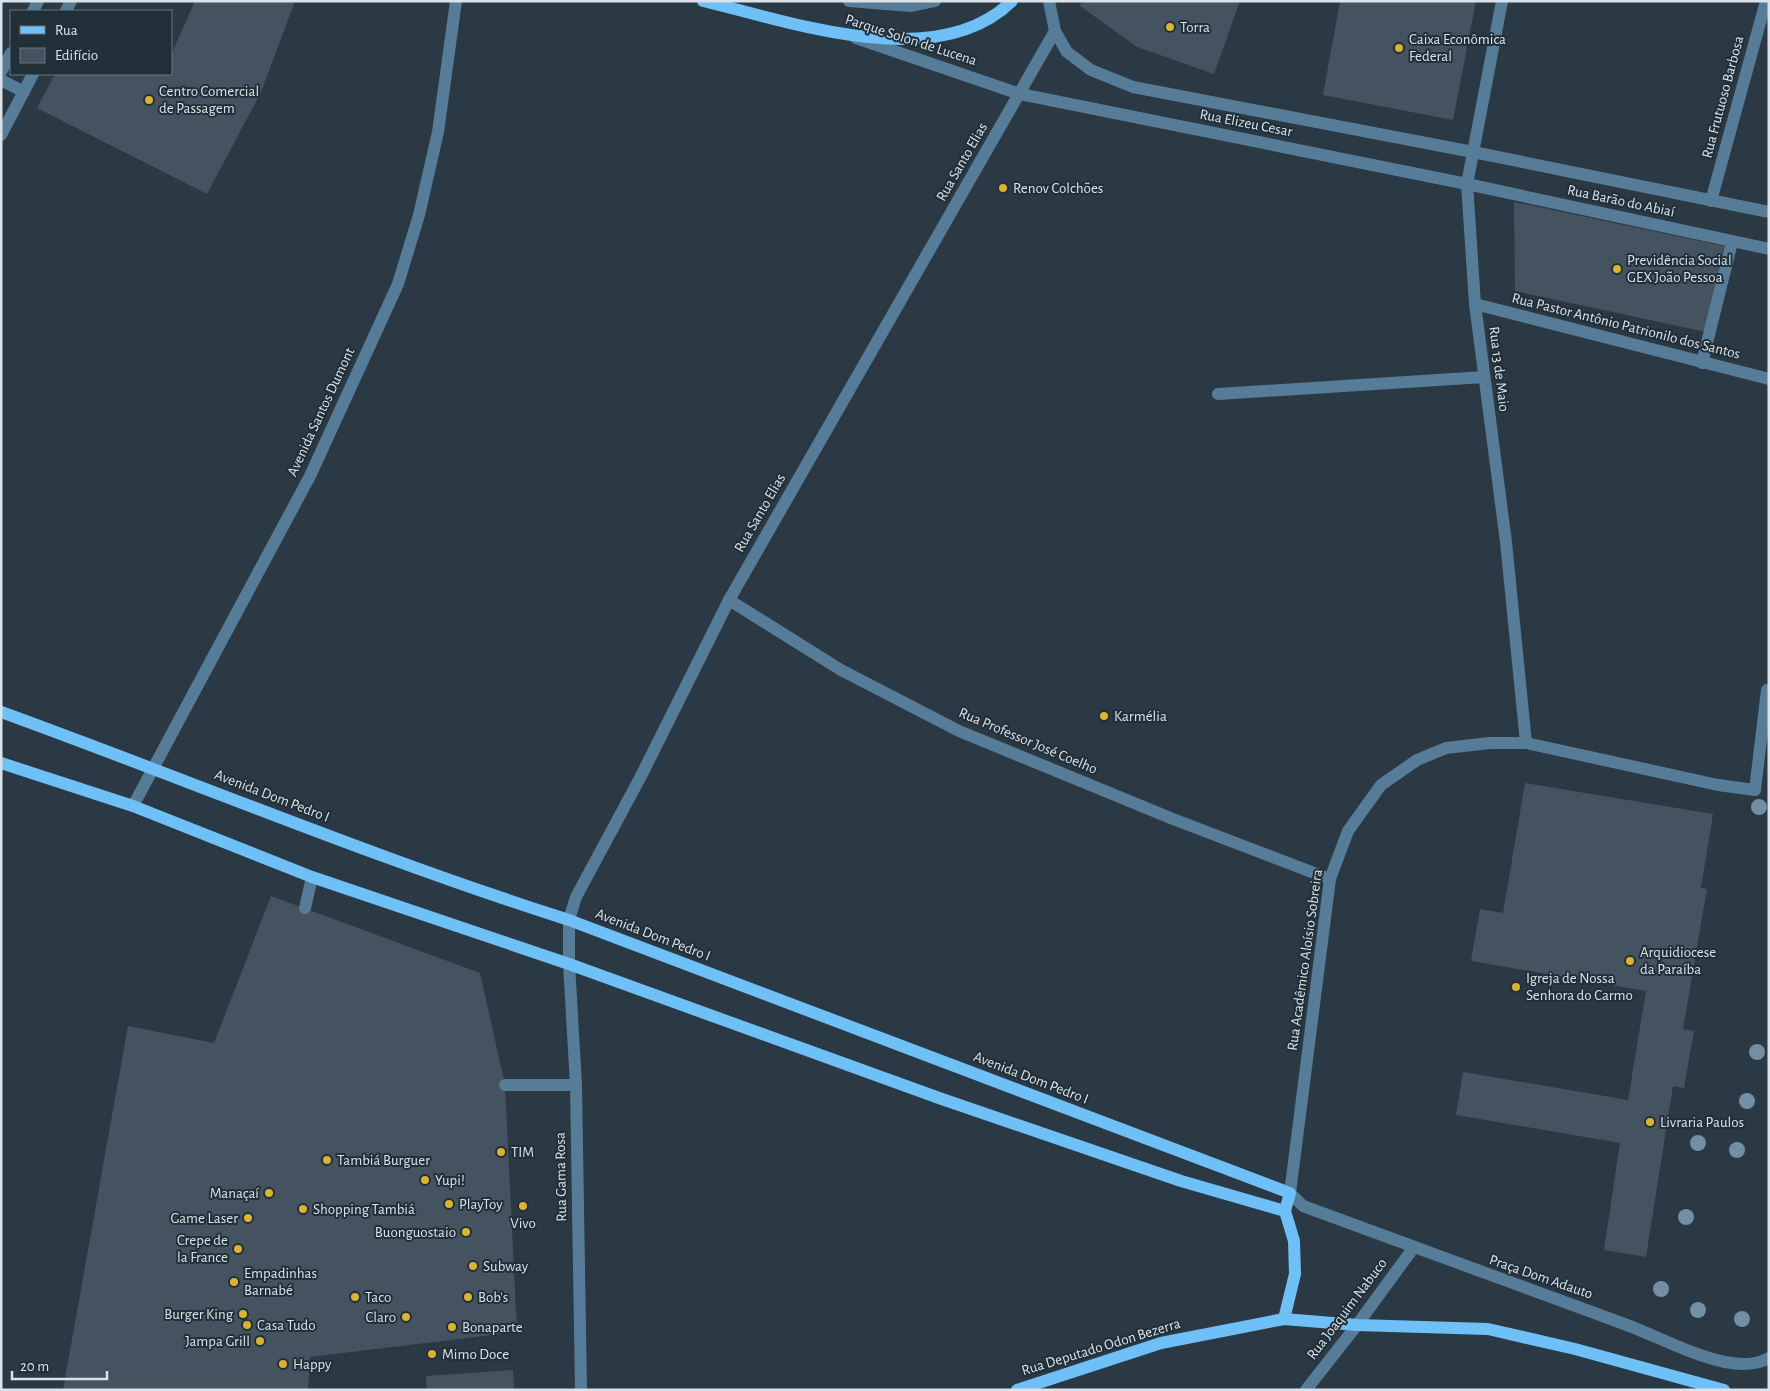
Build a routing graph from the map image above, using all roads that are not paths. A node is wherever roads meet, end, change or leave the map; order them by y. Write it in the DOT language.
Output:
graph roads {
  1 [pos="456,1"];
  2 [pos="703,1"];
  3 [pos="849,1"];
  4 [pos="935,1"];
  5 [pos="1012,1"];
  6 [pos="1050,1"];
  7 [pos="1502,1"];
  8 [pos="1766,1"];
  9 [pos="1055,30"];
  10 [pos="851,36"];
  11 [pos="10,55"];
  12 [pos="1,72"];
  13 [pos="32,75"];
  14 [pos="1,80"];
  15 [pos="24,92"];
  16 [pos="1020,94"];
  17 [pos="1,135"];
  18 [pos="1473,152"];
  19 [pos="1467,184"];
  20 [pos="1711,201"];
  21 [pos="1769,212"];
  22 [pos="1732,242"];
  23 [pos="1769,249"];
  24 [pos="1474,304"];
  25 [pos="1702,363"];
  26 [pos="1484,376"];
  27 [pos="1769,379"];
  28 [pos="1218,394"];
  29 [pos="729,600"];
  30 [pos="1768,690"];
  31 [pos="1,712"];
  32 [pos="1526,743"];
  33 [pos="1,763"];
  34 [pos="153,768"];
  35 [pos="133,806"];
  36 [pos="312,877"];
  37 [pos="1330,879"];
  38 [pos="305,908"];
  39 [pos="569,920"];
  40 [pos="569,964"];
  41 [pos="505,1085"];
  42 [pos="576,1086"];
  43 [pos="1290,1193"];
  44 [pos="1303,1206"];
  45 [pos="1285,1211"];
  46 [pos="1414,1247"];
  47 [pos="1284,1319"];
  48 [pos="1357,1325"];
  49 [pos="1769,1358"];
  50 [pos="581,1390"];
  51 [pos="1017,1390"];
  52 [pos="1306,1390"];
  53 [pos="1724,1390"];
  1 -- 34 [label="street, Avenida Santos Dumont"];
  2 -- 10 [label="main road, Parque Solon de Lucena"];
  3 -- 4 [label="street"];
  5 -- 10 [label="main road"];
  6 -- 9 [label="street, Rua Elizeu Cesar"];
  7 -- 18 [label="street, Rua 13 de Maio"];
  8 -- 20 [label="street, Rua Frutuoso Barbosa"];
  9 -- 16 [label="street, Rua Santo Elias"];
  9 -- 18 [label="street, Rua Elizeu Cesar"];
  10 -- 16 [label="street, Parque Solon de Lucena"];
  11 -- 12 [label="street"];
  13 -- 15 [label="street"];
  14 -- 15 [label="street"];
  15 -- 17 [label="street"];
  16 -- 19 [label="street, Rua Elizeu Cesar"];
  16 -- 29 [label="street, Rua Santo Elias"];
  18 -- 19 [label="street, Rua 13 de Maio"];
  18 -- 20 [label="street, Rua Barão do Abiaí"];
  19 -- 22 [label="street, Rua Barão do Abiaí"];
  19 -- 24 [label="street, Rua 13 de Maio"];
  20 -- 21 [label="street, Rua Barão do Abiaí"];
  22 -- 23 [label="street, Rua Barão do Abiaí"];
  22 -- 25 [label="street"];
  24 -- 25 [label="street, Rua Pastor Antônio Patrionilo dos Santos"];
  24 -- 26 [label="street, Rua 13 de Maio"];
  25 -- 27 [label="street, Rua Pastor Antônio Patrionilo dos Santos"];
  26 -- 28 [label="street"];
  26 -- 32 [label="street, Rua 13 de Maio"];
  29 -- 37 [label="street, Rua Professor José Coelho"];
  29 -- 39 [label="street, Rua Santo Elias"];
  30 -- 32 [label="street, Rua Acadêmico Aloísio Sobreira"];
  31 -- 34 [label="main road, Avenida Dom Pedro I"];
  32 -- 37 [label="street, Rua Acadêmico Aloísio Sobreira"];
  33 -- 35 [label="main road"];
  34 -- 35 [label="street, Avenida Santos Dumont"];
  34 -- 39 [label="main road, Avenida Dom Pedro I"];
  35 -- 36 [label="main road"];
  36 -- 38 [label="street"];
  36 -- 40 [label="main road"];
  37 -- 43 [label="street, Rua Acadêmico Aloísio Sobreira"];
  39 -- 40 [label="street, Rua Santo Elias"];
  39 -- 43 [label="main road, Avenida Dom Pedro I"];
  40 -- 42 [label="street, Rua Gama Rosa"];
  40 -- 45 [label="main road"];
  41 -- 42 [label="street"];
  42 -- 50 [label="street, Rua Gama Rosa"];
  43 -- 44 [label="street, Praça Dom Adauto"];
  43 -- 45 [label="main road, Rua Acadêmico Aloísio Sobreira"];
  44 -- 45 [label="street"];
  44 -- 46 [label="street, Praça Dom Adauto"];
  45 -- 47 [label="main road"];
  46 -- 48 [label="street, Rua Joaquim Nabuco"];
  46 -- 49 [label="street, Praça Dom Adauto"];
  47 -- 48 [label="main road"];
  47 -- 51 [label="main road, Rua Deputado Odon Bezerra"];
  48 -- 52 [label="street, Rua Joaquim Nabuco"];
  48 -- 53 [label="main road"];
}
